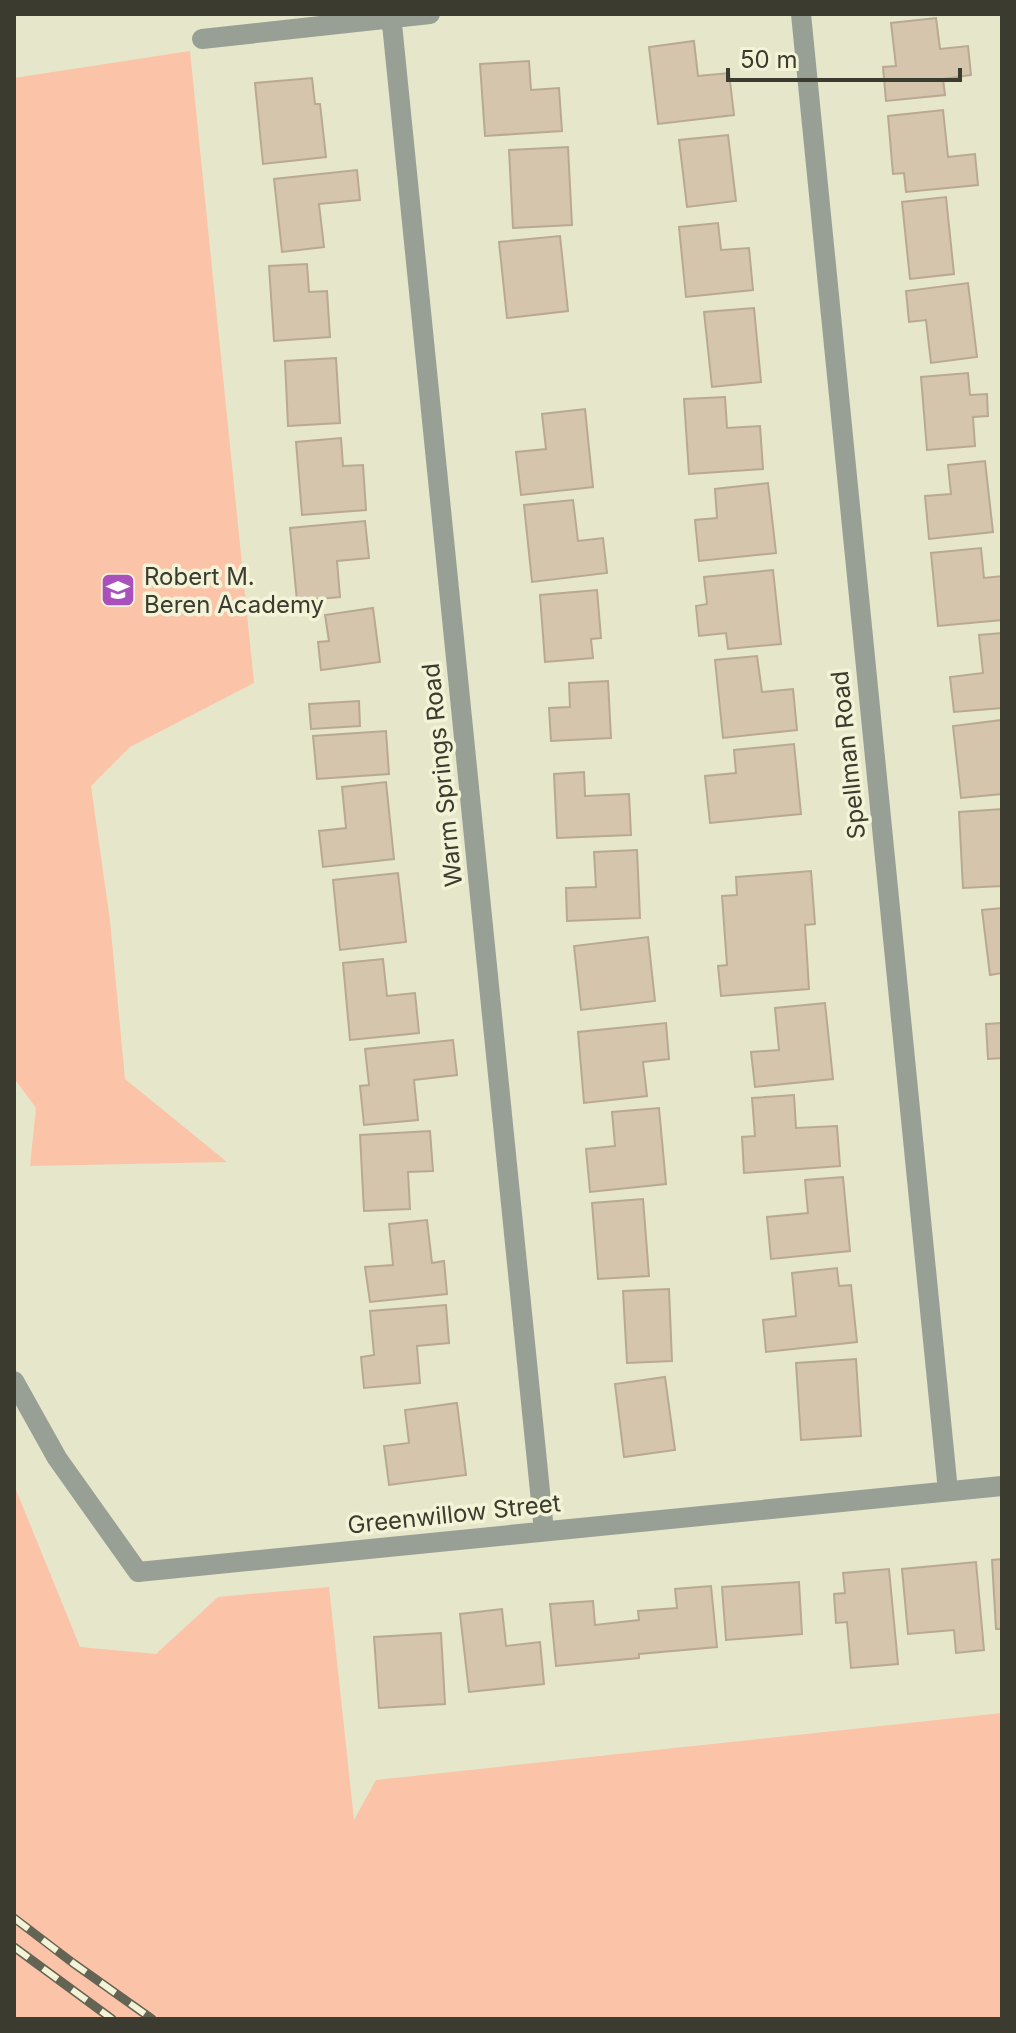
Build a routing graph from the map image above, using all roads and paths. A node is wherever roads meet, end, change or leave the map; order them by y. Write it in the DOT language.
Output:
graph roads {
  1 [pos="430,14"];
  2 [pos="801,14"];
  3 [pos="391,16"];
  4 [pos="202,39"];
  5 [pos="14,1381"];
  6 [pos="1002,1486"];
  7 [pos="948,1491"];
  8 [pos="544,1531"];
  1 -- 3 [label="street"];
  2 -- 7 [label="street, Spellman Road"];
  3 -- 4 [label="street"];
  3 -- 8 [label="street, Warm Springs Road"];
  5 -- 8 [label="street, Greenwillow Street"];
  6 -- 7 [label="street, Greenwillow Street"];
  7 -- 8 [label="street, Greenwillow Street"];
}
